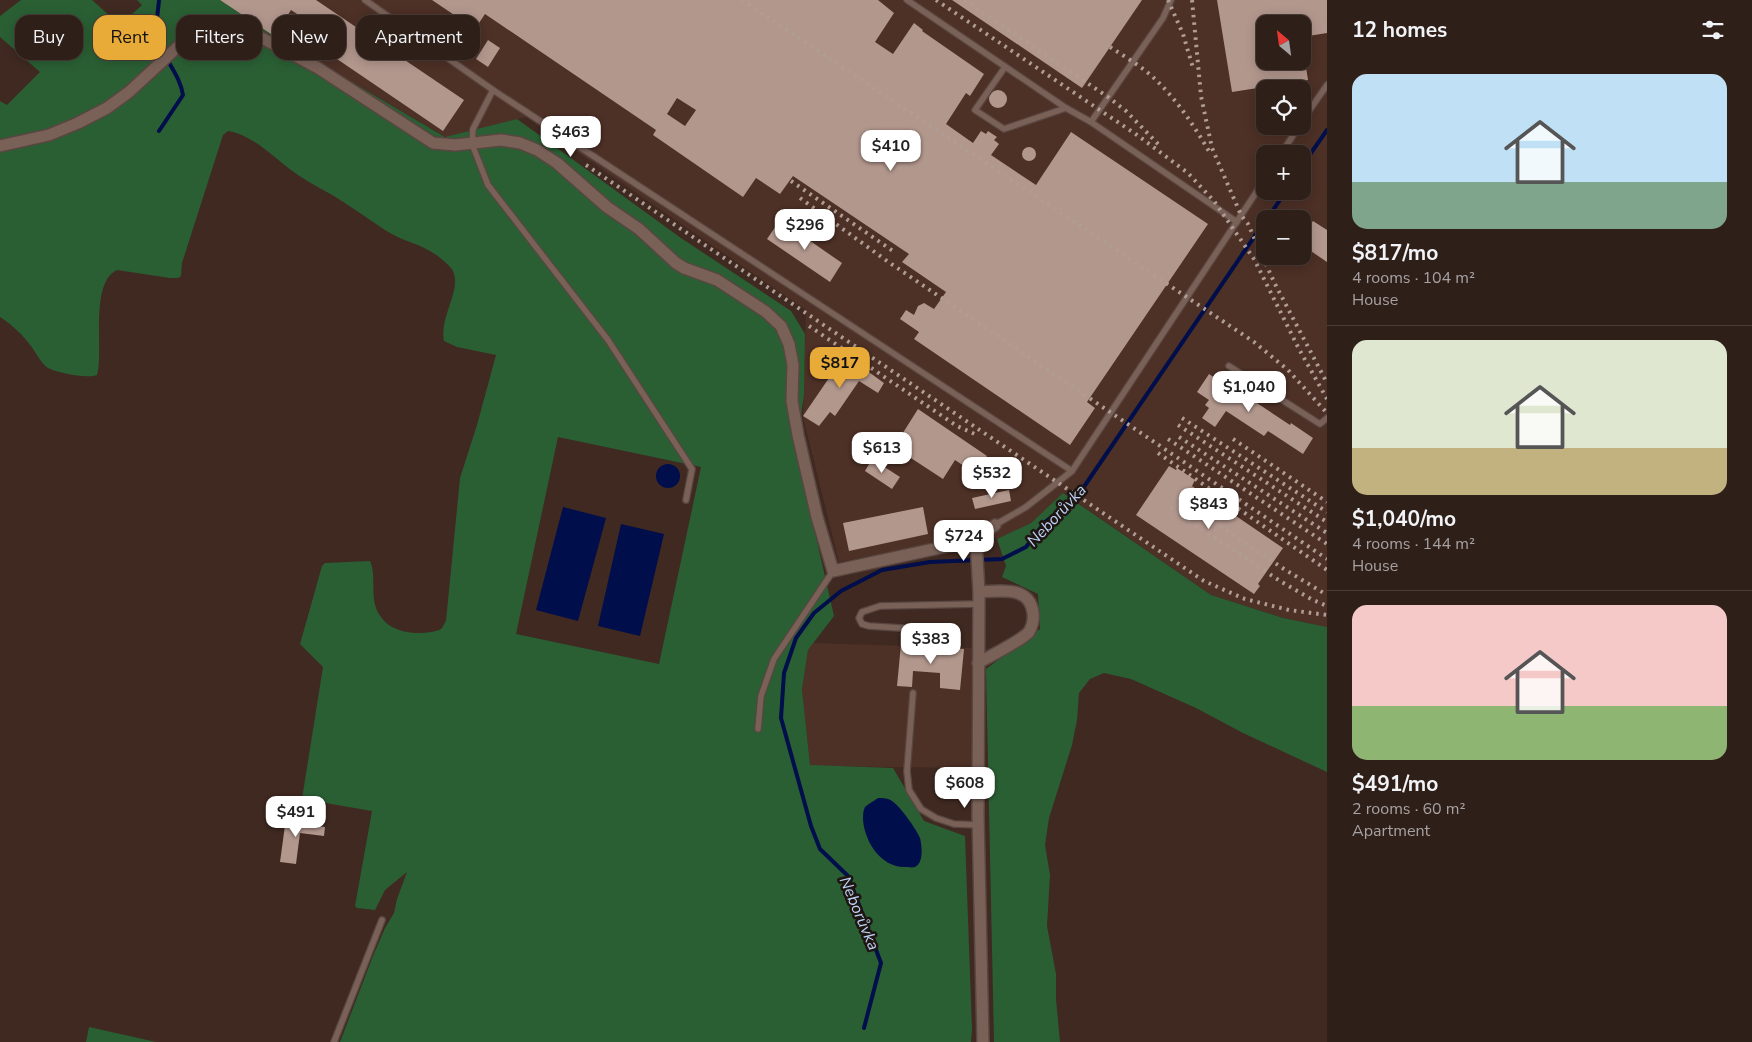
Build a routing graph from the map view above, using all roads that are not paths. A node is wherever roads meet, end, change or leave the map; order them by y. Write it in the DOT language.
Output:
graph roads {
  1 [pos="364,0"];
  2 [pos="907,0"];
  3 [pos="1171,0"];
  4 [pos="1005,67"];
  5 [pos="1327,85"];
  6 [pos="493,90"];
  7 [pos="1066,108"];
  8 [pos="1311,108"];
  9 [pos="1091,122"];
  10 [pos="472,144"];
  11 [pos="0,146"];
  12 [pos="1256,192"];
  13 [pos="1237,222"];
  14 [pos="1230,366"];
  15 [pos="1327,418"];
  16 [pos="1072,470"];
  17 [pos="686,500"];
  18 [pos="995,525"];
  19 [pos="977,543"];
  20 [pos="833,571"];
  21 [pos="978,598"];
  22 [pos="949,631"];
  23 [pos="978,663"];
  24 [pos="913,693"];
  25 [pos="758,729"];
  26 [pos="979,825"];
  27 [pos="382,920"];
  28 [pos="334,1042"];
  29 [pos="983,1042"];
  1 -- 6 [label="lane"];
  2 -- 4 [label="lane"];
  3 -- 9 [label="lane"];
  4 -- 7 [label="lane"];
  4 -- 7 [label="lane"];
  5 -- 8 [label="lane"];
  6 -- 10 [label="lane"];
  6 -- 16 [label="lane"];
  7 -- 9 [label="lane"];
  9 -- 13 [label="lane"];
  10 -- 11 [label="street"];
  10 -- 17 [label="lane"];
  10 -- 20 [label="street"];
  12 -- 13 [label="lane"];
  13 -- 16 [label="lane"];
  14 -- 15 [label="lane"];
  16 -- 18 [label="lane"];
  18 -- 19 [label="street"];
  19 -- 20 [label="street"];
  19 -- 21 [label="street"];
  20 -- 25 [label="lane"];
  21 -- 22 [label="lane"];
  21 -- 23 [label="street"];
  21 -- 23 [label="street"];
  23 -- 26 [label="street"];
  24 -- 26 [label="lane"];
  26 -- 29 [label="street"];
  27 -- 28 [label="lane"];
}
